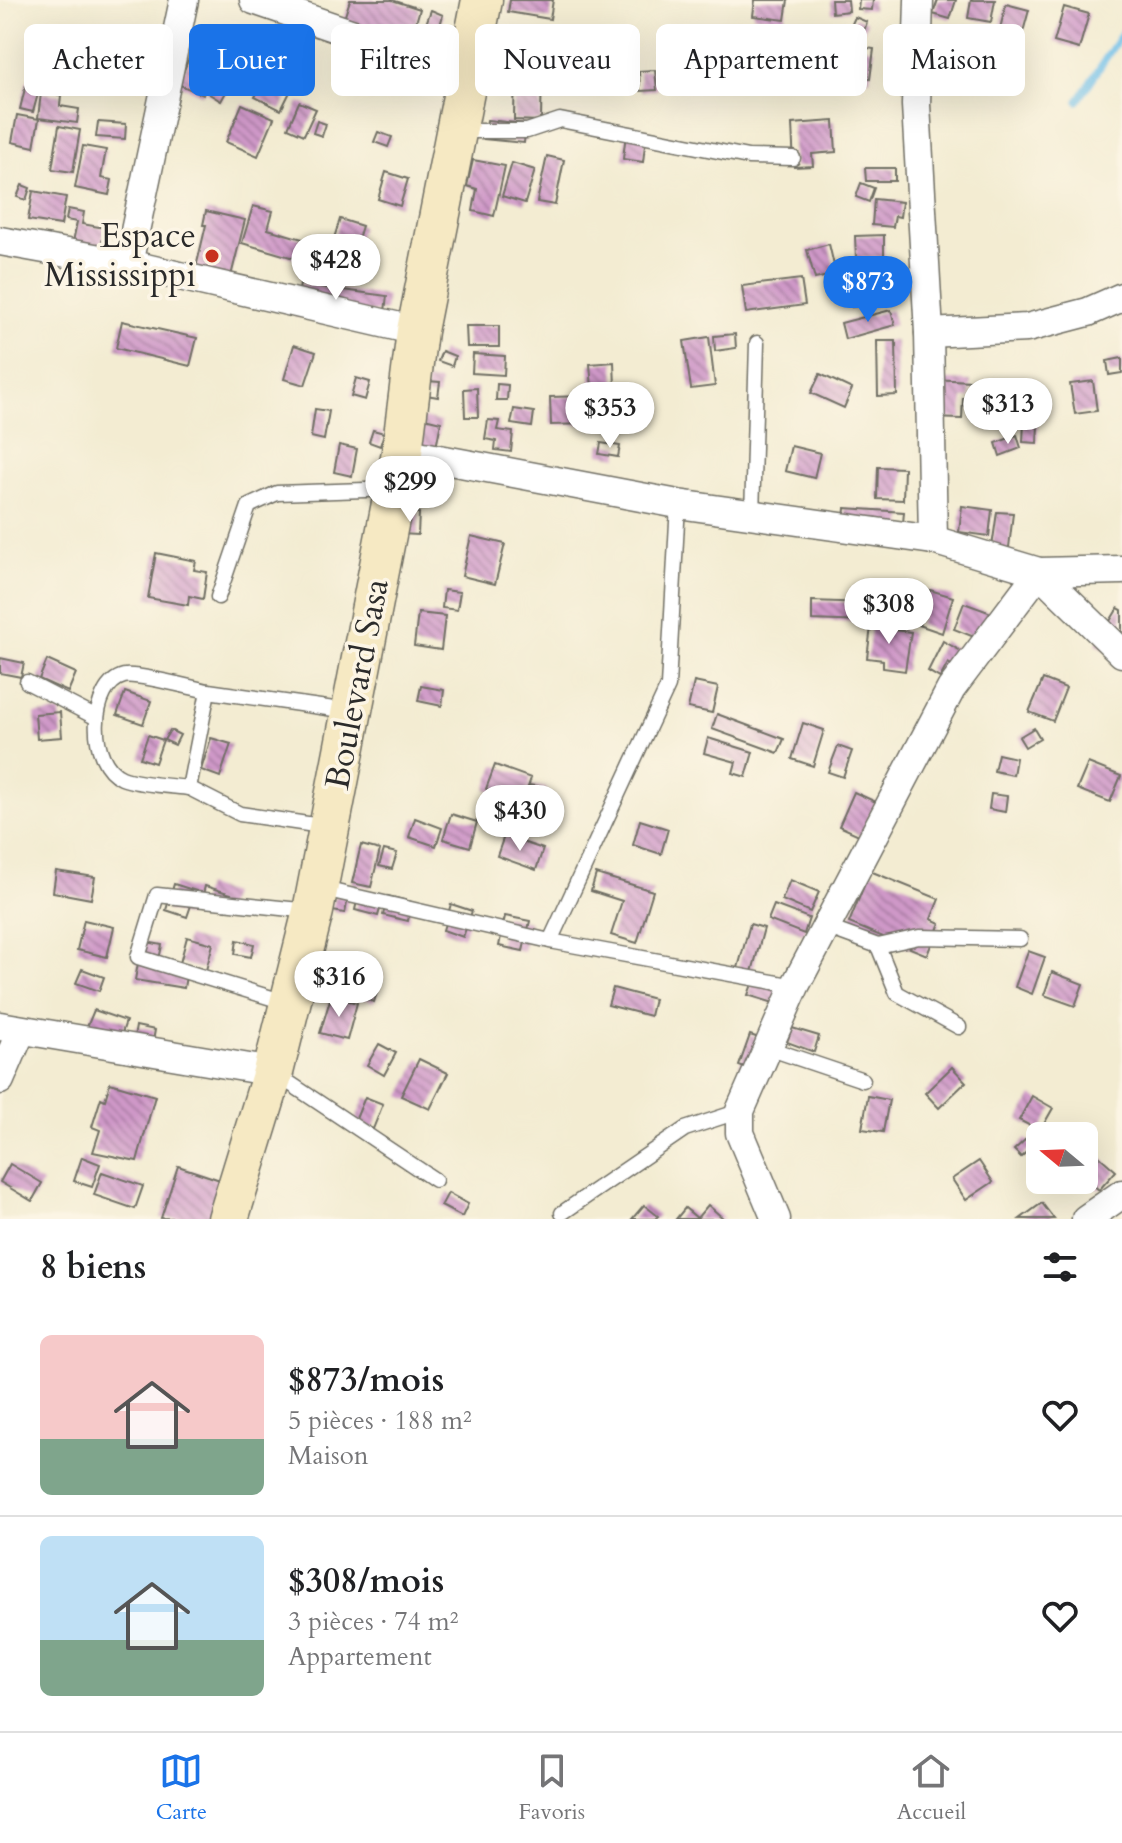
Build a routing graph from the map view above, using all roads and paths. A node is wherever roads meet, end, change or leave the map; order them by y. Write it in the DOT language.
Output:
graph roads {
  1 [pos="184,0"];
  2 [pos="254,0"];
  3 [pos="482,0"];
  4 [pos="919,0"];
  5 [pos="467,73"];
  6 [pos="455,131"];
  7 [pos="793,158"];
  8 [pos="0,241"];
  9 [pos="128,264"];
  10 [pos="1122,297"];
  11 [pos="417,331"];
  12 [pos="929,333"];
  13 [pos="757,343"];
  14 [pos="398,471"];
  15 [pos="678,504"];
  16 [pos="752,516"];
  17 [pos="933,540"];
  18 [pos="1122,570"];
  19 [pos="1039,572"];
  20 [pos="218,597"];
  21 [pos="1122,653"];
  22 [pos="27,682"];
  23 [pos="208,691"];
  24 [pos="352,712"];
  25 [pos="95,717"];
  26 [pos="189,788"];
  27 [pos="328,827"];
  28 [pos="316,900"];
  29 [pos="826,927"];
  30 [pos="1020,939"];
  31 [pos="550,941"];
  32 [pos="878,946"];
  33 [pos="795,986"];
  34 [pos="288,1003"];
  35 [pos="959,1027"];
  36 [pos="11,1028"];
  37 [pos="768,1048"];
  38 [pos="273,1072"];
  39 [pos="0,1080"];
  40 [pos="863,1080"];
  41 [pos="740,1111"];
  42 [pos="435,1180"];
  43 [pos="1122,1194"];
  44 [pos="562,1213"];
  45 [pos="228,1219"];
  46 [pos="776,1219"];
  47 [pos="1086,1219"];
  1 -- 9 [label="street"];
  2 -- 5 [label="street"];
  3 -- 5 [label="street, Boulevard Sasa"];
  4 -- 12 [label="street"];
  5 -- 6 [label="street, Boulevard Sasa"];
  6 -- 7 [label="lane"];
  6 -- 11 [label="street, Boulevard Sasa"];
  8 -- 9 [label="street"];
  9 -- 11 [label="street"];
  10 -- 12 [label="street"];
  11 -- 14 [label="street, Boulevard Sasa"];
  12 -- 17 [label="street"];
  13 -- 16 [label="lane"];
  14 -- 15 [label="street"];
  14 -- 20 [label="lane"];
  14 -- 24 [label="street, Boulevard Sasa"];
  15 -- 16 [label="street"];
  15 -- 31 [label="lane"];
  16 -- 17 [label="street"];
  17 -- 19 [label="street"];
  18 -- 19 [label="street"];
  19 -- 21 [label="street"];
  19 -- 29 [label="street"];
  22 -- 25 [label="lane"];
  23 -- 24 [label="lane"];
  23 -- 25 [label="lane"];
  23 -- 26 [label="lane"];
  24 -- 27 [label="street, Boulevard Sasa"];
  25 -- 26 [label="lane"];
  26 -- 27 [label="lane"];
  27 -- 28 [label="street, Boulevard Sasa"];
  28 -- 31 [label="lane"];
  28 -- 34 [label="street, Boulevard Sasa"];
  28 -- 34 [label="lane"];
  29 -- 32 [label="lane"];
  29 -- 33 [label="street"];
  30 -- 32 [label="lane"];
  31 -- 33 [label="lane"];
  32 -- 35 [label="lane"];
  33 -- 37 [label="street"];
  34 -- 38 [label="street, Boulevard Sasa"];
  36 -- 38 [label="street"];
  36 -- 39 [label="street"];
  37 -- 40 [label="lane"];
  37 -- 41 [label="street"];
  38 -- 42 [label="lane"];
  38 -- 45 [label="street, Boulevard Sasa"];
  41 -- 44 [label="lane"];
  41 -- 46 [label="street"];
  43 -- 47 [label="street"];
}
